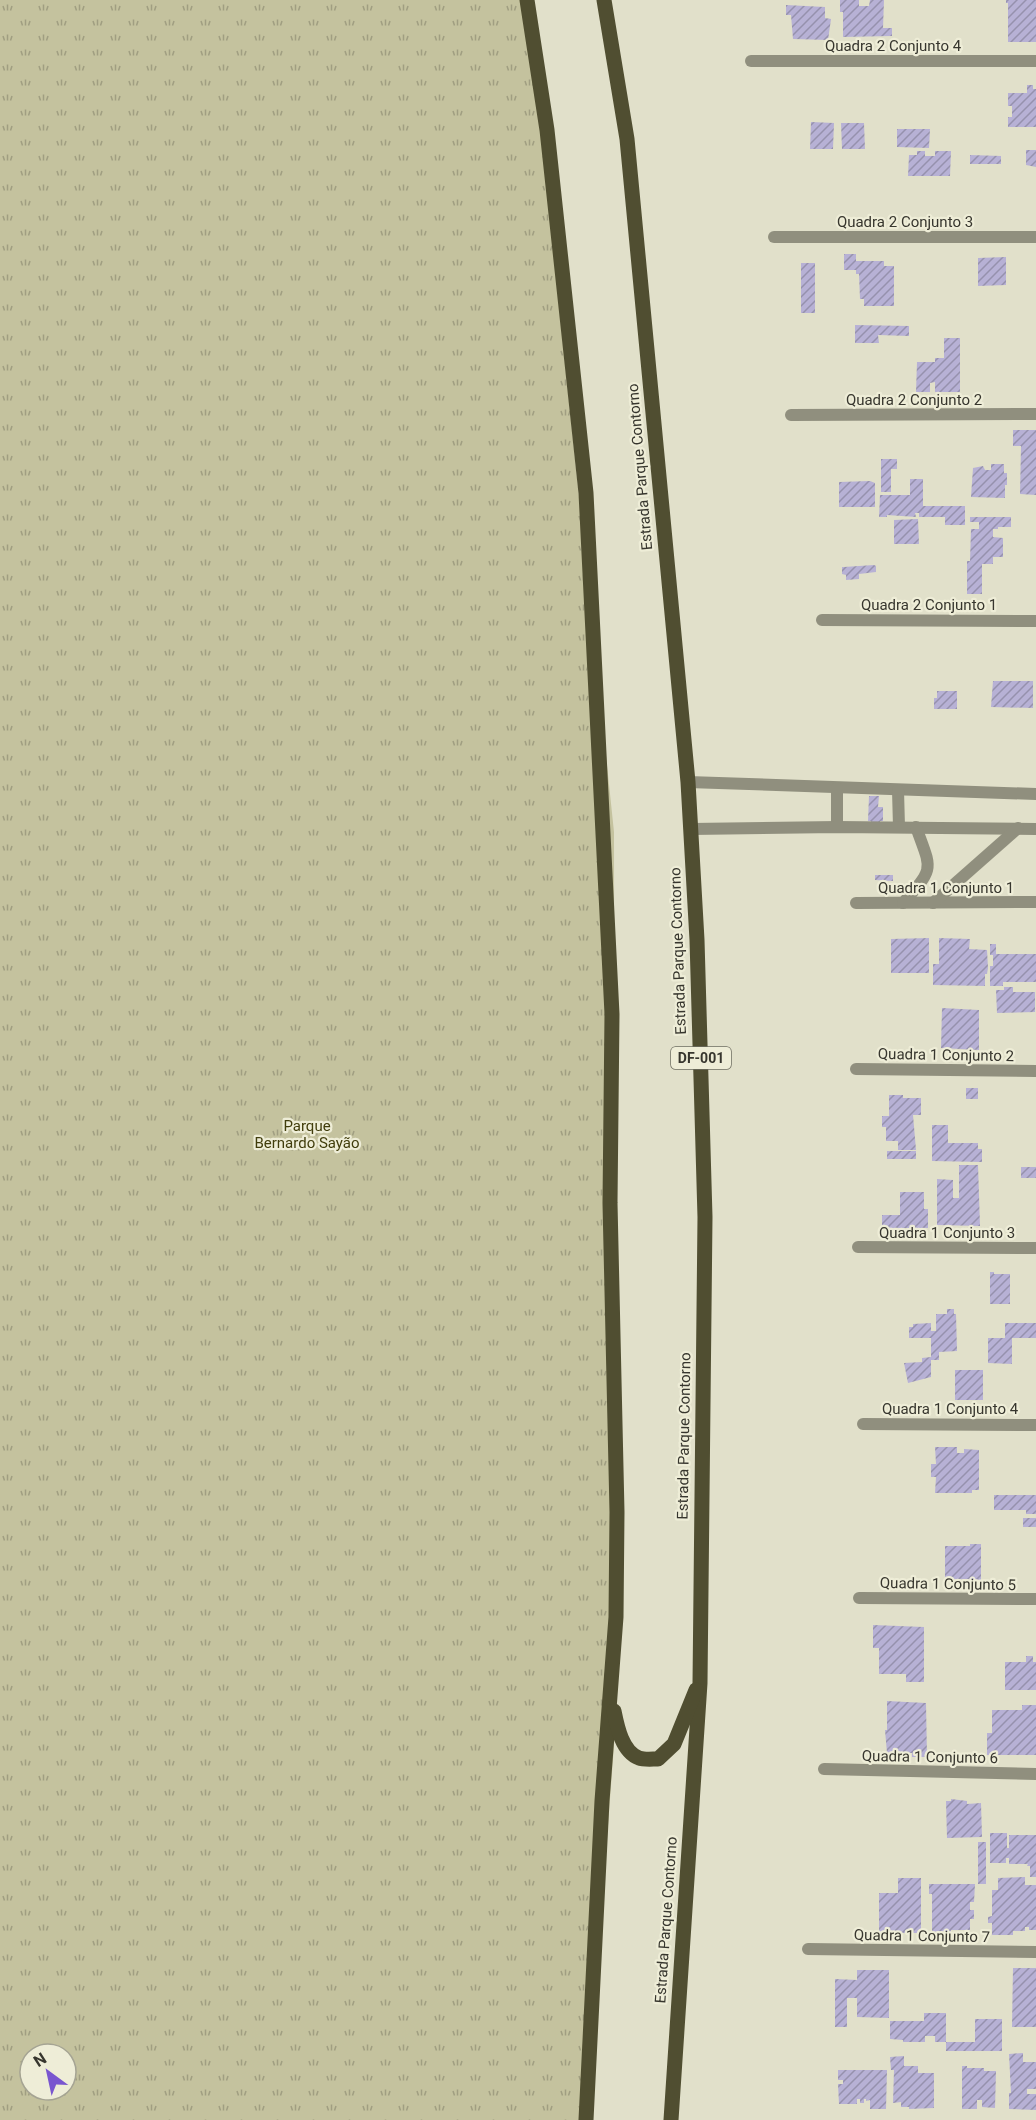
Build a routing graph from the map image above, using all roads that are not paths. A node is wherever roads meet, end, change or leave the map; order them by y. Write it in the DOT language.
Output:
graph roads {
  1 [pos="527,0"];
  2 [pos="604,0"];
  3 [pos="1036,61"];
  4 [pos="751,62"];
  5 [pos="774,237"];
  6 [pos="1036,237"];
  7 [pos="1036,414"];
  8 [pos="791,415"];
  9 [pos="822,620"];
  10 [pos="1036,621"];
  11 [pos="688,782"];
  12 [pos="837,788"];
  13 [pos="898,790"];
  14 [pos="1036,794"];
  15 [pos="837,827"];
  16 [pos="899,827"];
  17 [pos="915,827"];
  18 [pos="1018,828"];
  19 [pos="1036,828"];
  20 [pos="691,829"];
  21 [pos="1036,902"];
  22 [pos="856,903"];
  23 [pos="903,903"];
  24 [pos="933,903"];
  25 [pos="856,1070"];
  26 [pos="1036,1071"];
  27 [pos="858,1247"];
  28 [pos="1036,1248"];
  29 [pos="863,1424"];
  30 [pos="1036,1425"];
  31 [pos="859,1598"];
  32 [pos="1036,1599"];
  33 [pos="700,1683"];
  34 [pos="610,1694"];
  35 [pos="824,1769"];
  36 [pos="1036,1774"];
  37 [pos="808,1949"];
  38 [pos="1036,1952"];
  39 [pos="586,2120"];
  40 [pos="671,2120"];
  1 -- 34 [label="main road"];
  2 -- 11 [label="main road, Estrada Parque Contorno / DF-001"];
  3 -- 4 [label="street, Quadra 2 Conjunto 4"];
  5 -- 6 [label="street, Quadra 2 Conjunto 3"];
  7 -- 8 [label="street, Quadra 2 Conjunto 2"];
  9 -- 10 [label="street, Quadra 2 Conjunto 1"];
  11 -- 12 [label="street"];
  11 -- 20 [label="main road, Estrada Parque Contorno / DF-001"];
  12 -- 13 [label="street"];
  12 -- 15 [label="street"];
  13 -- 14 [label="street"];
  13 -- 16 [label="street"];
  15 -- 16 [label="street"];
  15 -- 20 [label="street"];
  16 -- 17 [label="street"];
  17 -- 18 [label="street"];
  17 -- 23 [label="street"];
  18 -- 19 [label="street"];
  18 -- 24 [label="street"];
  20 -- 33 [label="main road, Estrada Parque Contorno / DF-001"];
  21 -- 24 [label="street, Quadra 1 Conjunto 1"];
  22 -- 23 [label="street, Quadra 1 Conjunto 1"];
  23 -- 24 [label="street, Quadra 1 Conjunto 1"];
  25 -- 26 [label="street, Quadra 1 Conjunto 2"];
  27 -- 28 [label="street, Quadra 1 Conjunto 3"];
  29 -- 30 [label="street, Quadra 1 Conjunto 4"];
  31 -- 32 [label="street, Quadra 1 Conjunto 5"];
  33 -- 34 [label="main road"];
  33 -- 40 [label="main road, Estrada Parque Contorno / DF-001"];
  34 -- 39 [label="main road"];
  35 -- 36 [label="street, Quadra 1 Conjunto 6"];
  37 -- 38 [label="street, Quadra 1 Conjunto 7"];
}
